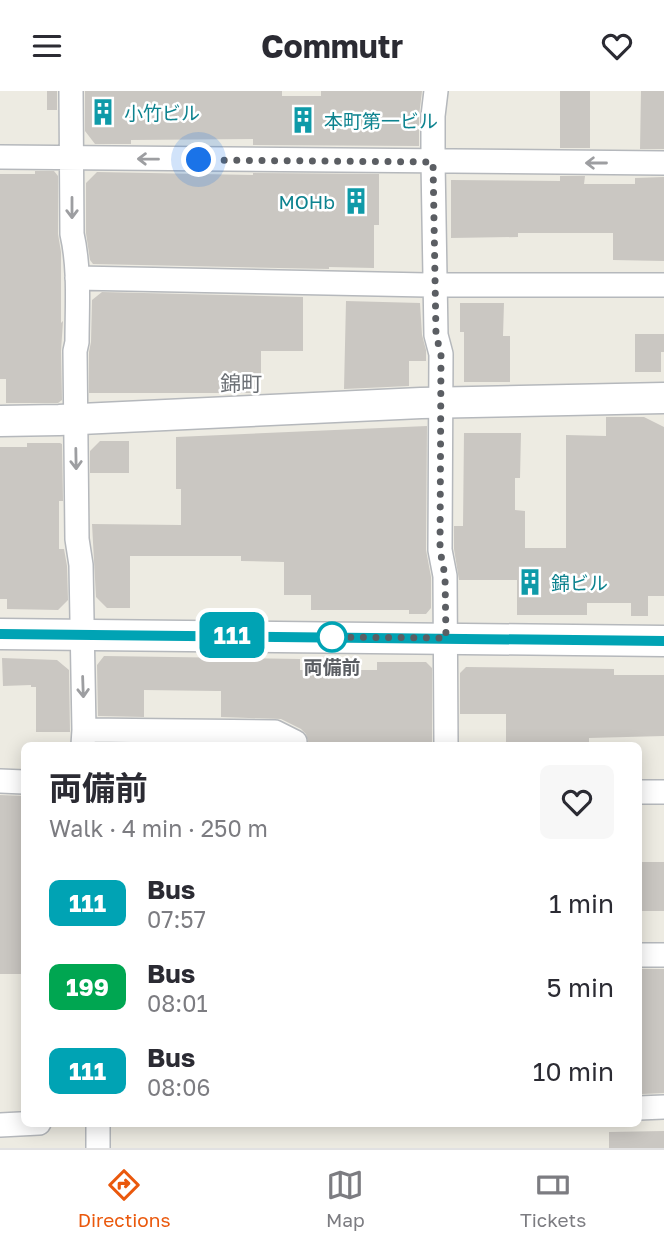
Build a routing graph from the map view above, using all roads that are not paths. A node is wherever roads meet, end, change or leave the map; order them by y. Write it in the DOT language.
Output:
graph roads {
  1 [pos="71,91"];
  2 [pos="436,91"];
  3 [pos="0,157"];
  4 [pos="72,158"];
  5 [pos="433,162"];
  6 [pos="664,163"];
  7 [pos="77,278"];
  8 [pos="436,285"];
  9 [pos="664,285"];
  10 [pos="664,398"];
  11 [pos="441,403"];
  12 [pos="75,419"];
  13 [pos="0,421"];
  14 [pos="81,633"];
  15 [pos="0,634"];
  16 [pos="446,638"];
  17 [pos="664,641"];
  18 [pos="83,738"];
  19 [pos="295,742"];
  20 [pos="446,742"];
  21 [pos="0,781"];
  22 [pos="21,782"];
  23 [pos="642,792"];
  24 [pos="664,792"];
  25 [pos="642,955"];
  26 [pos="664,955"];
  27 [pos="664,1107"];
  28 [pos="642,1108"];
  29 [pos="21,1124"];
  30 [pos="0,1125"];
  31 [pos="98,1127"];
  32 [pos="98,1148"];
  1 -- 4 [label="street"];
  2 -- 5 [label="street"];
  3 -- 4 [label="street"];
  5 -- 4 [label="street, one-way"];
  4 -- 7 [label="street, one-way"];
  6 -- 5 [label="street, one-way"];
  5 -- 8 [label="street"];
  7 -- 8 [label="street"];
  7 -- 12 [label="street"];
  8 -- 9 [label="street"];
  8 -- 11 [label="street"];
  10 -- 11 [label="street"];
  11 -- 12 [label="street"];
  11 -- 16 [label="street"];
  12 -- 13 [label="street"];
  12 -- 14 [label="street, one-way"];
  14 -- 15 [label="street"];
  14 -- 16 [label="street"];
  14 -- 18 [label="street, one-way"];
  16 -- 17 [label="street"];
  16 -- 20 [label="street"];
  18 -- 19 [label="street"];
  21 -- 22 [label="street"];
  23 -- 24 [label="street"];
  25 -- 26 [label="street"];
  27 -- 28 [label="street"];
  29 -- 30 [label="street"];
  31 -- 32 [label="street"];
}
